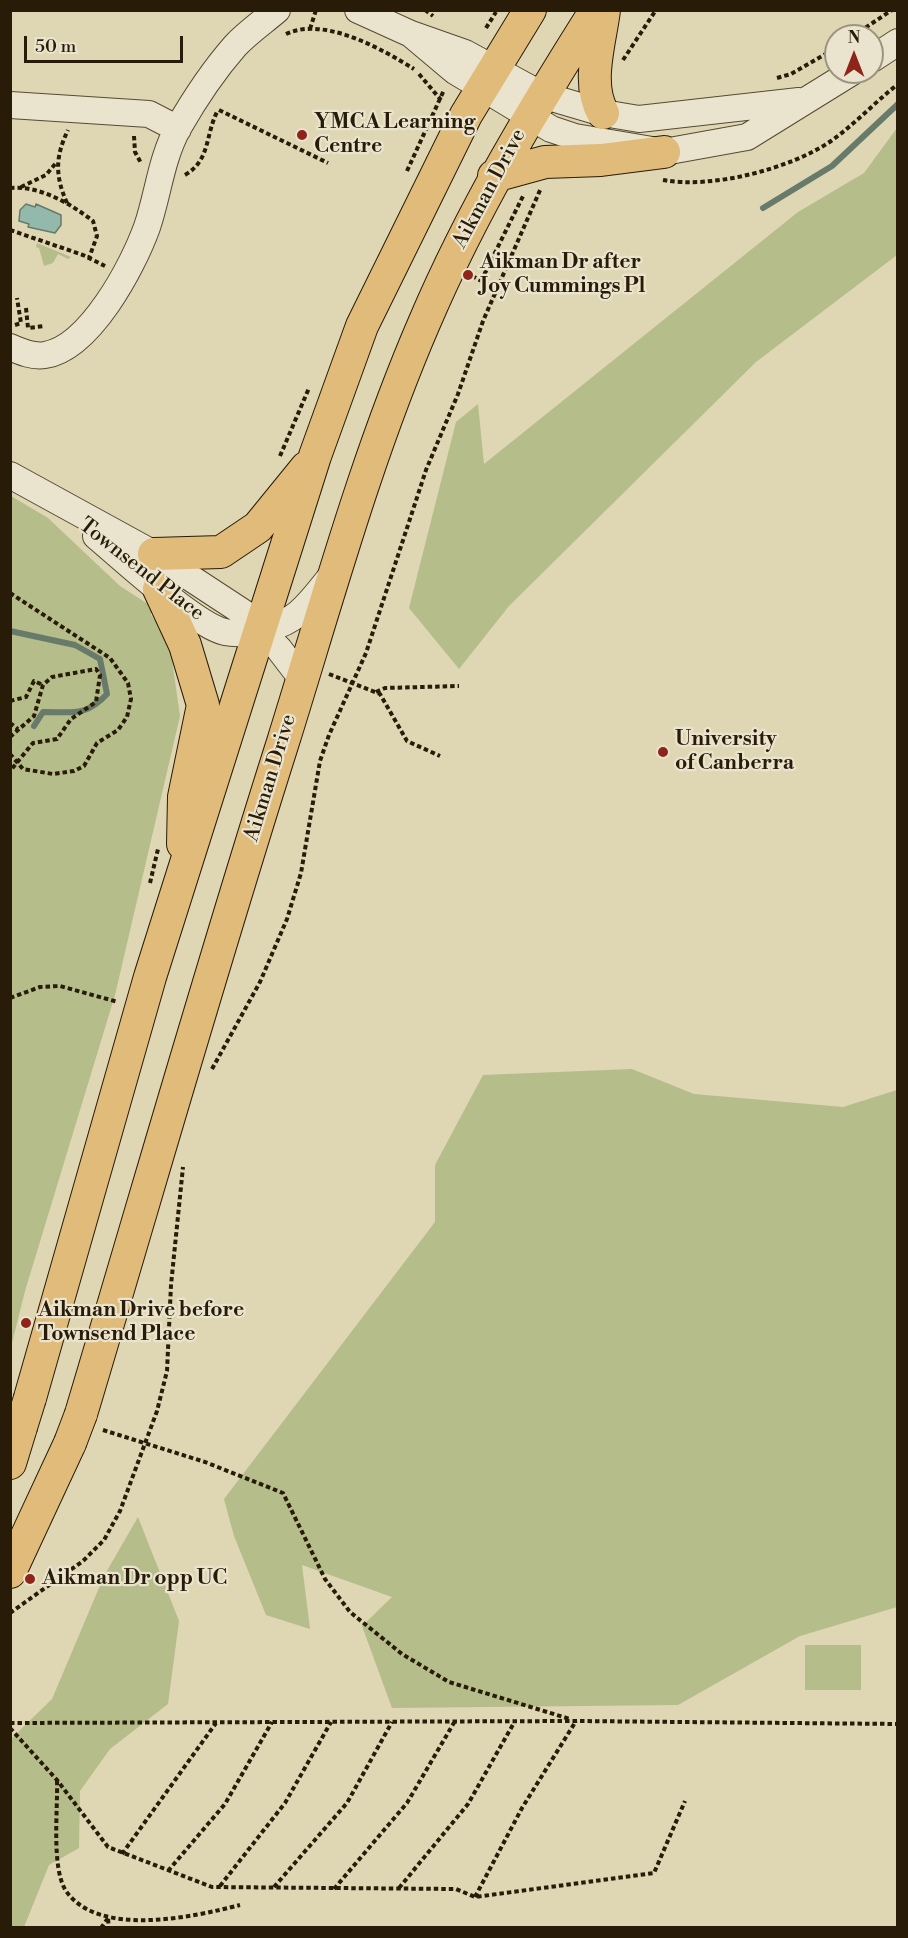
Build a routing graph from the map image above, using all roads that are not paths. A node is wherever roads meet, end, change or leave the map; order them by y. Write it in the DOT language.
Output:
graph roads {
  1 [pos="248,10"];
  2 [pos="277,10"];
  3 [pos="531,10"];
  4 [pos="596,10"];
  5 [pos="604,10"];
  6 [pos="357,11"];
  7 [pos="897,42"];
  8 [pos="236,45"];
  9 [pos="884,51"];
  10 [pos="489,77"];
  11 [pos="833,84"];
  12 [pos="808,100"];
  13 [pos="10,105"];
  14 [pos="535,106"];
  15 [pos="603,113"];
  16 [pos="178,129"];
  17 [pos="664,152"];
  18 [pos="494,176"];
  19 [pos="10,347"];
  20 [pos="315,456"];
  21 [pos="10,475"];
  22 [pos="60,504"];
  23 [pos="153,554"];
  24 [pos="335,572"];
  25 [pos="159,589"];
  26 [pos="262,630"];
  27 [pos="304,672"];
  28 [pos="183,878"];
  29 [pos="10,1463"];
  30 [pos="10,1572"];
  1 -- 8 [label="street"];
  2 -- 8 [label="street"];
  3 -- 10 [label="main road"];
  4 -- 14 [label="main road, Aikman Drive"];
  5 -- 15 [label="main road"];
  6 -- 10 [label="street"];
  7 -- 9 [label="street"];
  8 -- 16 [label="street"];
  10 -- 14 [label="street"];
  10 -- 20 [label="main road"];
  11 -- 12 [label="street"];
  12 -- 15 [label="street"];
  12 -- 17 [label="street"];
  13 -- 16 [label="street"];
  14 -- 15 [label="street"];
  14 -- 17 [label="street"];
  14 -- 18 [label="main road, Aikman Drive"];
  16 -- 19 [label="street"];
  17 -- 18 [label="main road"];
  18 -- 24 [label="main road, Aikman Drive"];
  20 -- 23 [label="main road"];
  20 -- 26 [label="main road"];
  21 -- 22 [label="street, Townsend Place"];
  22 -- 23 [label="street, Townsend Place"];
  22 -- 25 [label="street, Townsend Place"];
  23 -- 26 [label="street, Townsend Place"];
  24 -- 26 [label="street, Townsend Place"];
  24 -- 27 [label="main road, Aikman Drive"];
  25 -- 26 [label="street, Townsend Place"];
  25 -- 28 [label="main road"];
  26 -- 27 [label="street, Townsend Place"];
  26 -- 28 [label="main road"];
  27 -- 30 [label="main road, Aikman Drive"];
  28 -- 29 [label="main road"];
}
